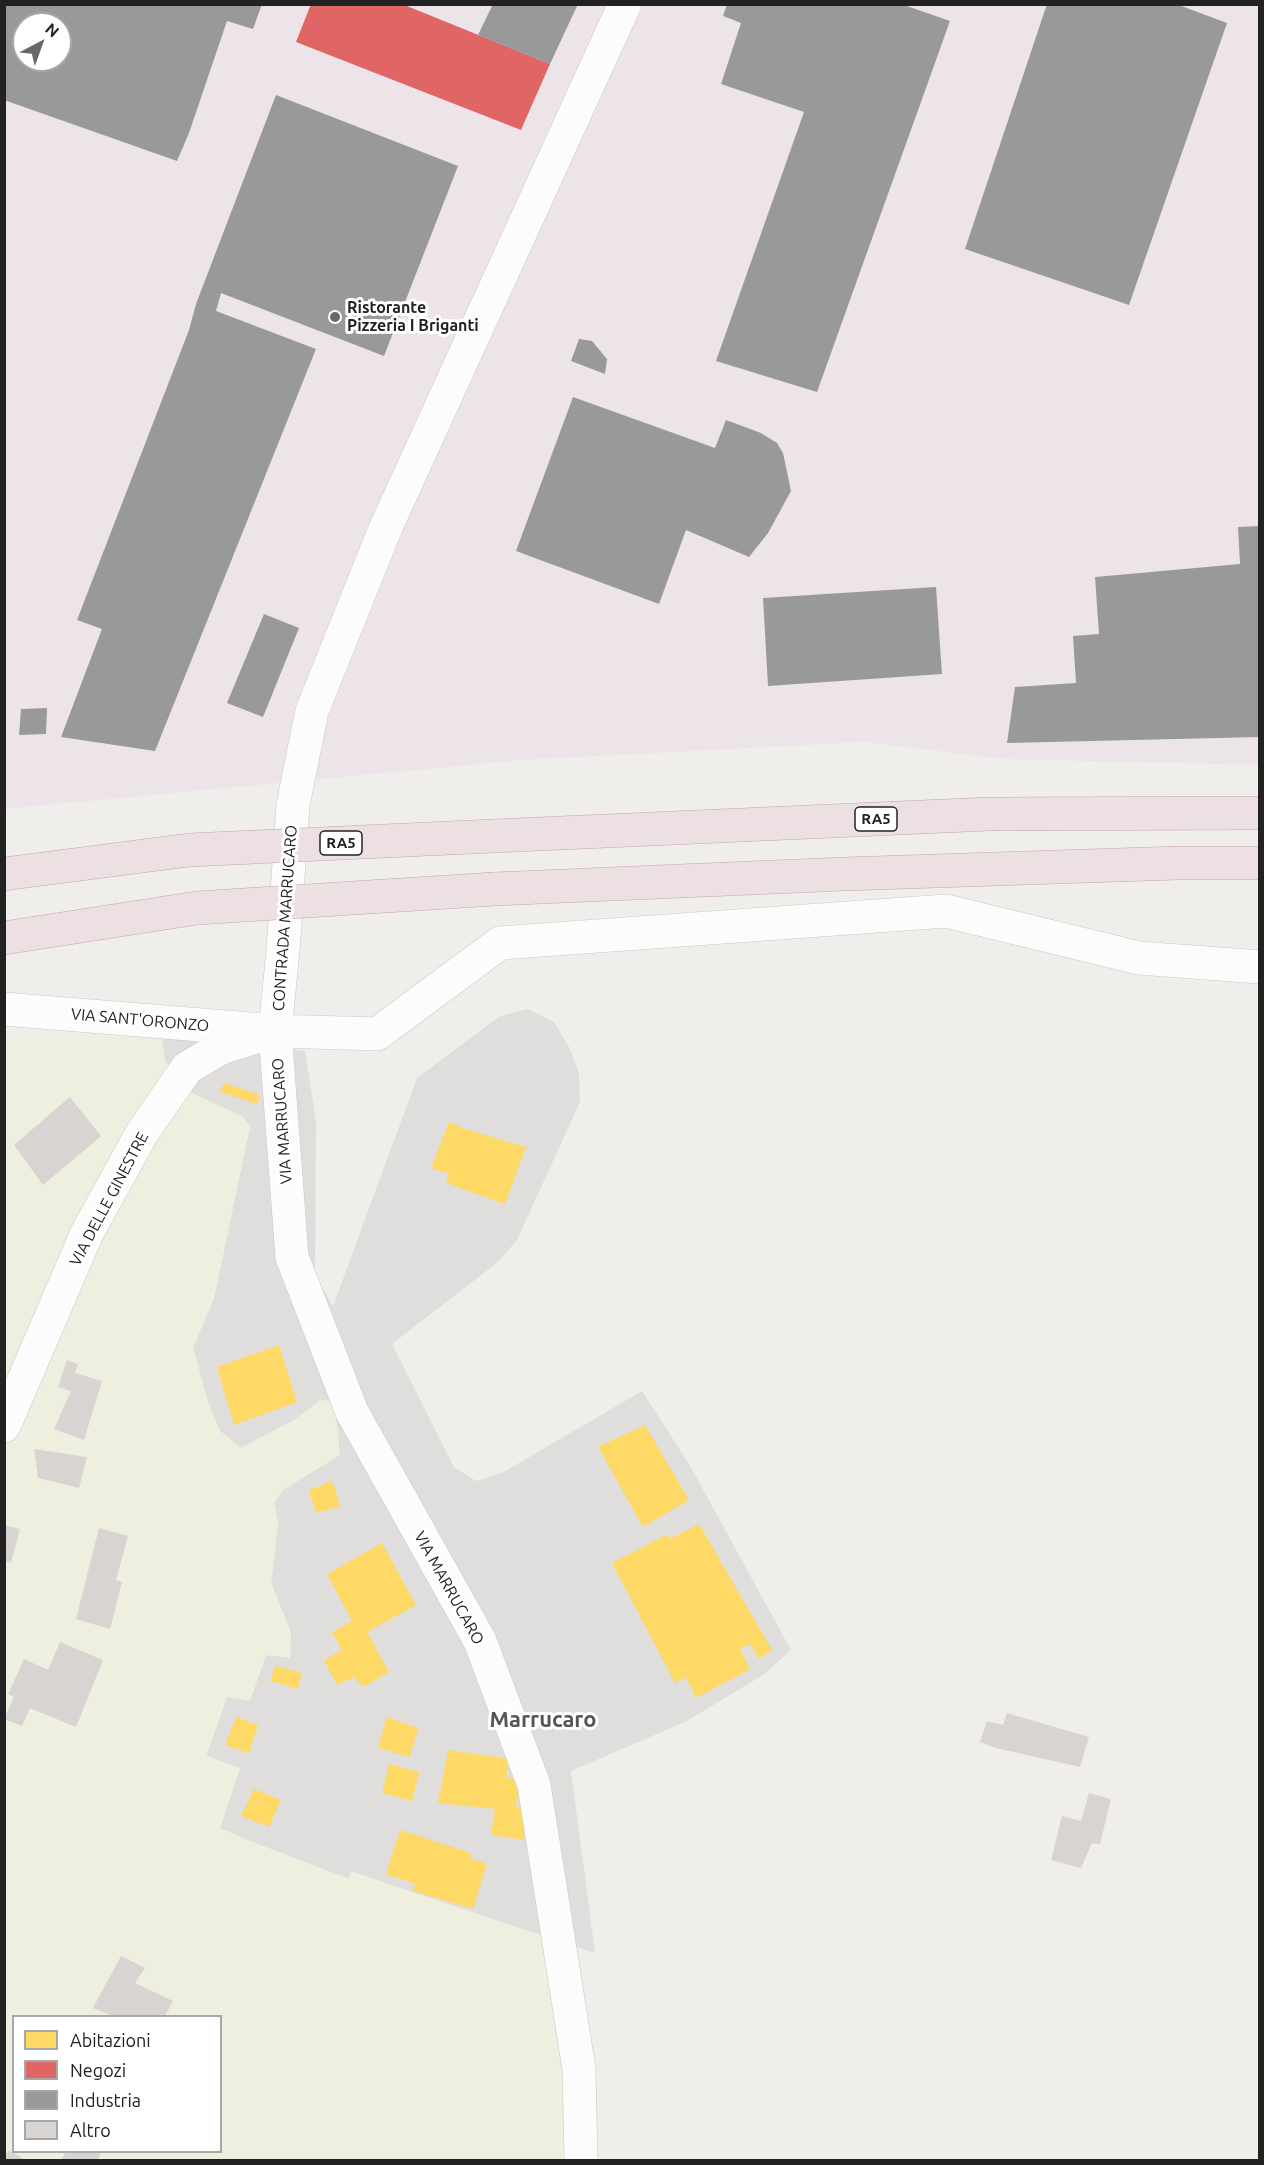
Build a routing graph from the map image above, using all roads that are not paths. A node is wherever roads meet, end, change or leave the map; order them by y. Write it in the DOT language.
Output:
graph roads {
  1 [pos="625,4"];
  2 [pos="1260,813"];
  3 [pos="1260,863"];
  4 [pos="4,874"];
  5 [pos="4,938"];
  6 [pos="1260,967"];
  7 [pos="4,1009"];
  8 [pos="275,1031"];
  9 [pos="4,1426"];
  10 [pos="581,2160"];
  1 -- 8 [label="street, CONTRADA MARRUCARO"];
  2 -- 4 [label="highway, RA5, bridge"];
  3 -- 5 [label="highway, bridge"];
  6 -- 8 [label="street, VIA SANT'ORONZO"];
  7 -- 8 [label="street, VIA SANT'ORONZO"];
  8 -- 9 [label="street, VIA DELLE GINESTRE"];
  8 -- 10 [label="street, VIA MARRUCARO"];
}
